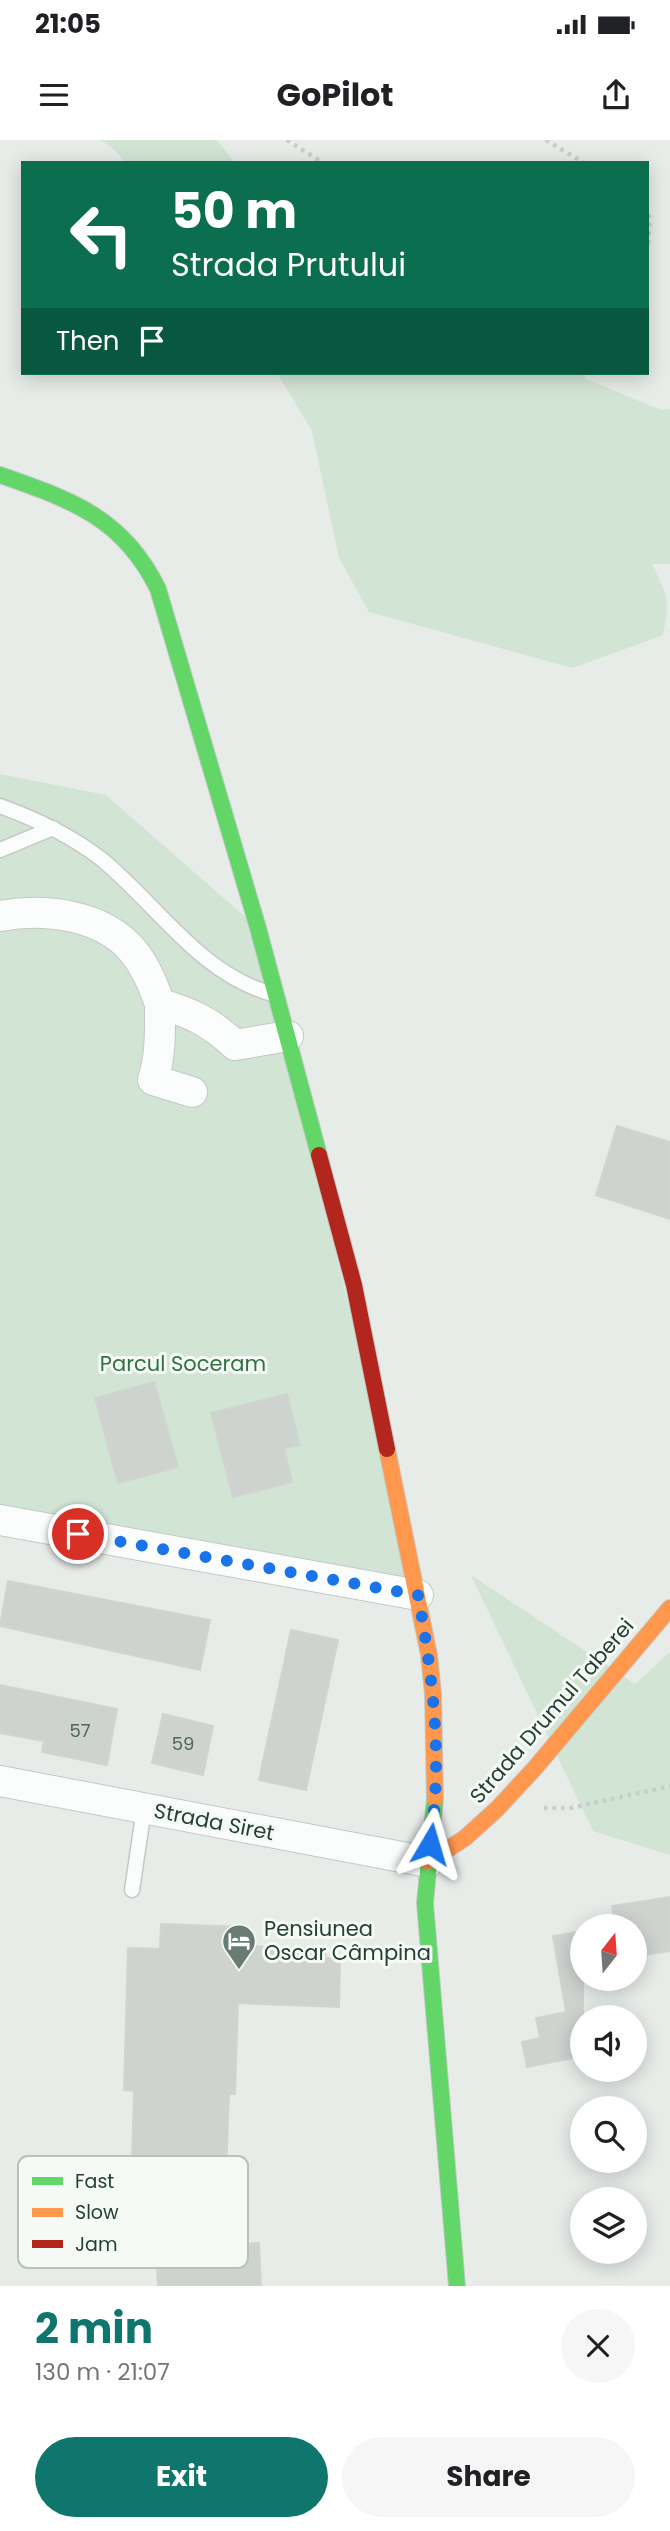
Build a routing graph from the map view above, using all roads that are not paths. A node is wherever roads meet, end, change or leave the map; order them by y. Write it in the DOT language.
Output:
graph roads {
  1 [pos="0,475"];
  2 [pos="0,806"];
  3 [pos="53,828"];
  4 [pos="0,850"];
  5 [pos="0,916"];
  6 [pos="276,995"];
  7 [pos="160,1004"];
  8 [pos="288,1036"];
  9 [pos="192,1092"];
  10 [pos="0,1520"];
  11 [pos="418,1595"];
  12 [pos="670,1608"];
  13 [pos="0,1781"];
  14 [pos="144,1809"];
  15 [pos="428,1862"];
  16 [pos="132,1890"];
  17 [pos="457,2286"];
  1 -- 6 [label="street"];
  2 -- 3 [label="lane"];
  3 -- 4 [label="lane"];
  3 -- 6 [label="lane"];
  5 -- 7 [label="street"];
  6 -- 8 [label="street"];
  7 -- 8 [label="street"];
  7 -- 9 [label="street"];
  8 -- 11 [label="street"];
  10 -- 11 [label="street"];
  11 -- 15 [label="street"];
  12 -- 15 [label="street, Strada Drumul Taberei"];
  13 -- 14 [label="street, Strada Siret"];
  14 -- 15 [label="street, Strada Siret"];
  14 -- 16 [label="lane"];
  15 -- 17 [label="street"];
}
